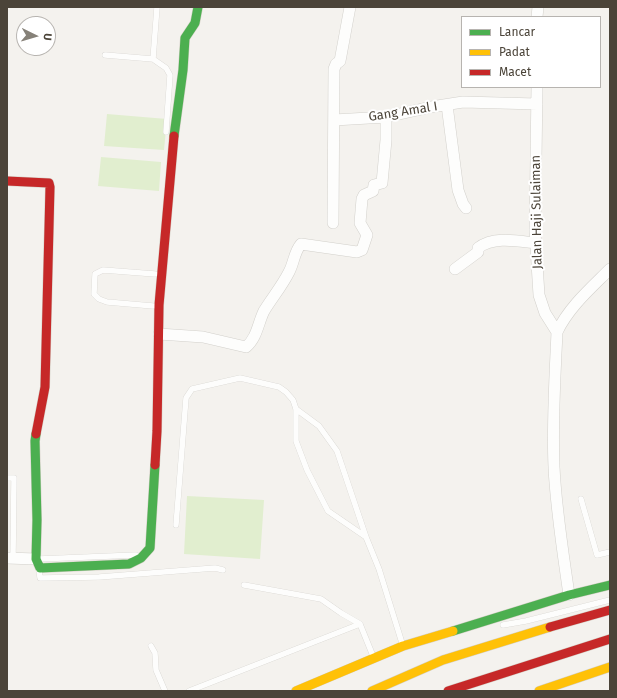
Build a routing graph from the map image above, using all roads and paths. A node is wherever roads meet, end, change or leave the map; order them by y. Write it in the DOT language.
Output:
graph roads {
  1 [pos="157,7"];
  2 [pos="198,7"];
  3 [pos="350,7"];
  4 [pos="106,55"];
  5 [pos="153,59"];
  6 [pos="537,88"];
  7 [pos="537,104"];
  8 [pos="447,105"];
  9 [pos="386,117"];
  10 [pos="334,120"];
  11 [pos="166,136"];
  12 [pos="7,181"];
  13 [pos="466,208"];
  14 [pos="333,223"];
  15 [pos="535,243"];
  16 [pos="156,266"];
  17 [pos="455,269"];
  18 [pos="610,269"];
  19 [pos="155,280"];
  20 [pos="153,306"];
  21 [pos="557,332"];
  22 [pos="159,334"];
  23 [pos="152,352"];
  24 [pos="296,409"];
  25 [pos="150,450"];
  26 [pos="7,478"];
  27 [pos="581,499"];
  28 [pos="176,525"];
  29 [pos="366,537"];
  30 [pos="610,552"];
  31 [pos="10,558"];
  32 [pos="37,562"];
  33 [pos="223,570"];
  34 [pos="244,585"];
  35 [pos="610,585"];
  36 [pos="569,595"];
  37 [pos="610,600"];
  38 [pos="610,610"];
  39 [pos="360,624"];
  40 [pos="475,624"];
  41 [pos="490,625"];
  42 [pos="498,626"];
  43 [pos="610,639"];
  44 [pos="151,646"];
  45 [pos="403,646"];
  46 [pos="374,658"];
  47 [pos="610,667"];
  48 [pos="338,673"];
  49 [pos="165,691"];
  50 [pos="189,691"];
  51 [pos="296,691"];
  52 [pos="313,691"];
  53 [pos="372,691"];
  54 [pos="448,691"];
  55 [pos="539,691"];
  1 -- 5 [label="lane"];
  2 -- 22 [label="main road"];
  3 -- 10 [label="street"];
  4 -- 5 [label="lane"];
  5 -- 11 [label="lane"];
  6 -- 7 [label="street, Jalan Haji Sulaiman"];
  7 -- 8 [label="street, Gang Amal I"];
  7 -- 15 [label="street, Jalan Haji Sulaiman"];
  8 -- 9 [label="street, Gang Amal I"];
  8 -- 13 [label="street, Gang Amal I"];
  9 -- 10 [label="street, Gang Amal I"];
  9 -- 22 [label="street"];
  10 -- 14 [label="street"];
  12 -- 32 [label="main road"];
  15 -- 17 [label="street"];
  15 -- 21 [label="street, Jalan Haji Sulaiman"];
  16 -- 19 [label="lane"];
  18 -- 21 [label="street"];
  19 -- 20 [label="lane"];
  19 -- 20 [label="lane"];
  20 -- 23 [label="lane"];
  21 -- 36 [label="street"];
  22 -- 32 [label="main road"];
  24 -- 28 [label="lane"];
  24 -- 29 [label="lane"];
  24 -- 29 [label="lane"];
  25 -- 32 [label="lane"];
  26 -- 31 [label="lane"];
  27 -- 30 [label="lane"];
  29 -- 45 [label="lane"];
  31 -- 32 [label="street"];
  32 -- 33 [label="lane"];
  34 -- 39 [label="lane"];
  35 -- 36 [label="main road"];
  36 -- 40 [label="main road"];
  37 -- 42 [label="lane"];
  38 -- 53 [label="main road"];
  39 -- 46 [label="lane"];
  39 -- 50 [label="lane"];
  40 -- 41 [label="lane"];
  40 -- 45 [label="main road"];
  43 -- 54 [label="main road"];
  44 -- 49 [label="lane"];
  45 -- 46 [label="main road"];
  46 -- 48 [label="main road"];
  47 -- 55 [label="main road"];
  48 -- 51 [label="main road"];
  48 -- 52 [label="lane"];
}
